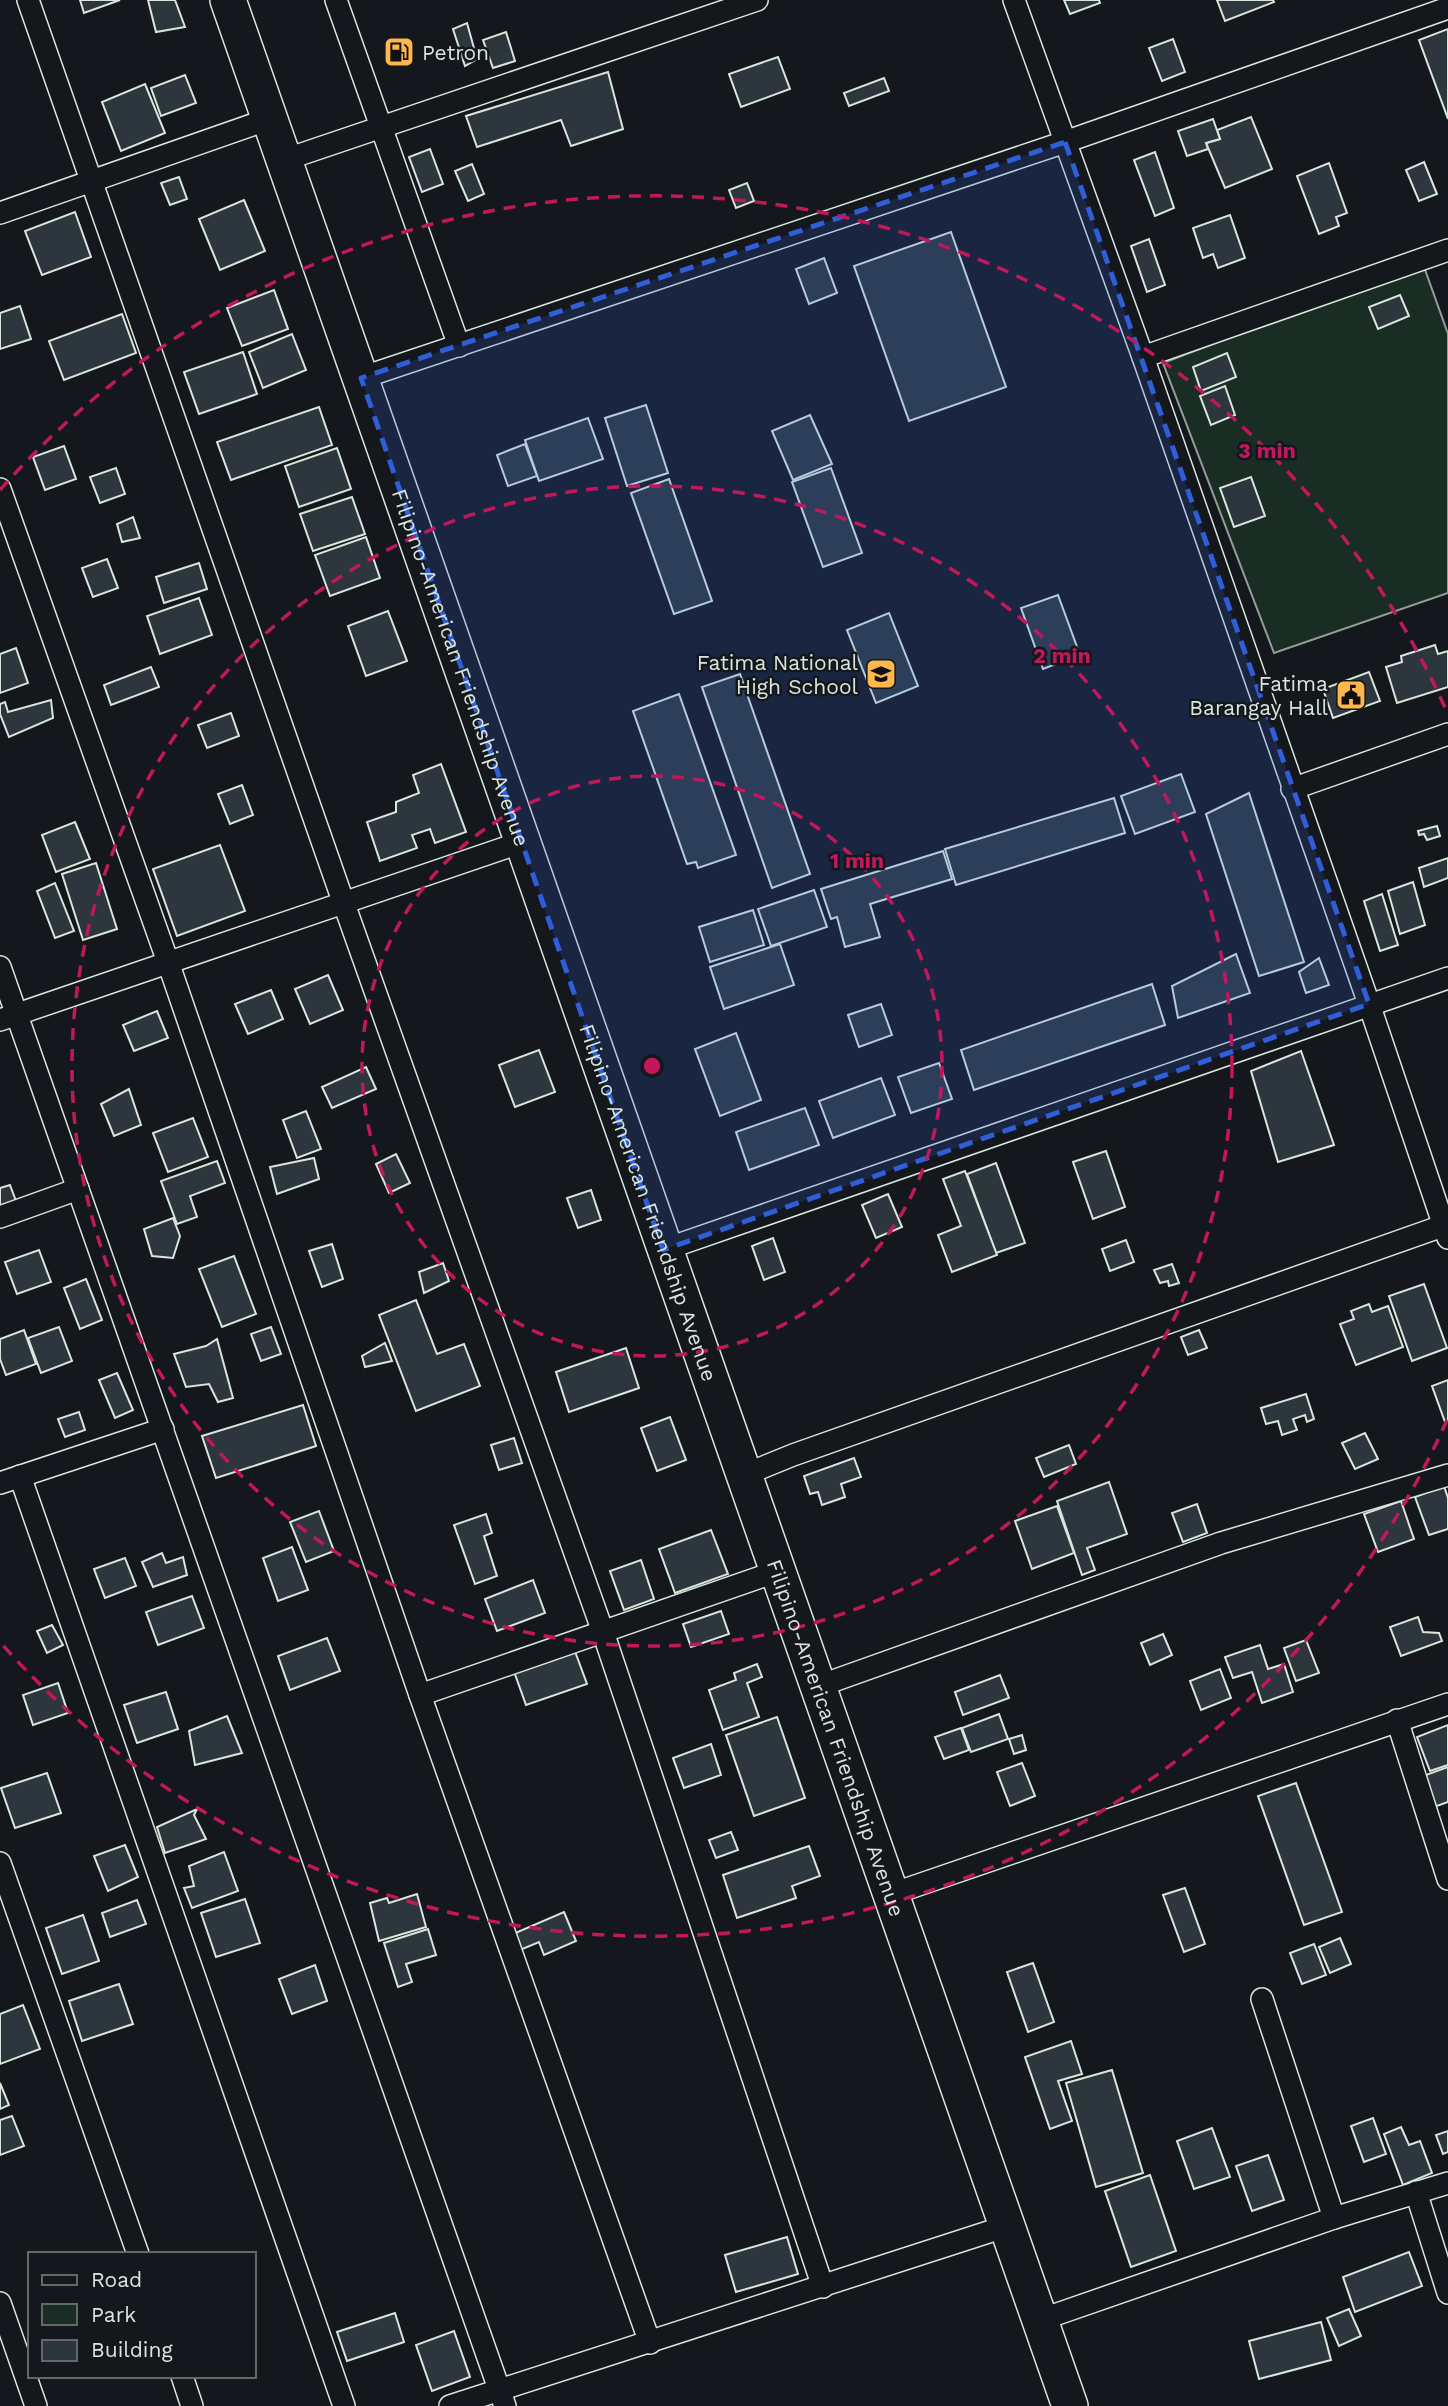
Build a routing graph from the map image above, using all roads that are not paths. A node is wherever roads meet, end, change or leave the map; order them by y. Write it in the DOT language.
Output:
graph roads {
  1 [pos="28,0"];
  2 [pos="228,0"];
  3 [pos="337,0"];
  4 [pos="757,0"];
  5 [pos="1014,0"];
  6 [pos="1448,8"];
  7 [pos="269,119"];
  8 [pos="382,127"];
  9 [pos="1065,142"];
  10 [pos="284,160"];
  11 [pos="91,182"];
  12 [pos="0,213"];
  13 [pos="1448,250"];
  14 [pos="459,346"];
  15 [pos="1143,357"];
  16 [pos="361,378"];
  17 [pos="0,489"];
  18 [pos="1448,734"];
  19 [pos="1292,789"];
  20 [pos="522,842"];
  21 [pos="343,901"];
  22 [pos="168,962"];
  23 [pos="0,967"];
  24 [pos="1448,978"];
  25 [pos="1369,1004"];
  26 [pos="8,1017"];
  27 [pos="78,1189"];
  28 [pos="0,1217"];
  29 [pos="1446,1229"];
  30 [pos="663,1250"];
  31 [pos="163,1429"];
  32 [pos="744,1475"];
  33 [pos="1448,1475"];
  34 [pos="10,1480"];
  35 [pos="778,1571"];
  36 [pos="603,1632"];
  37 [pos="819,1686"];
  38 [pos="420,1695"];
  39 [pos="1448,1704"];
  40 [pos="1397,1720"];
  41 [pos="0,1863"];
  42 [pos="1448,1879"];
  43 [pos="892,1894"];
  44 [pos="1262,1999"];
  45 [pos="1448,2183"];
  46 [pos="1416,2192"];
  47 [pos="1334,2218"];
  48 [pos="1007,2226"];
  49 [pos="137,2252"];
  50 [pos="823,2287"];
  51 [pos="1448,2293"];
  52 [pos="0,2303"];
  53 [pos="1040,2320"];
  54 [pos="650,2343"];
  55 [pos="182,2378"];
  56 [pos="503,2398"];
  57 [pos="36,2406"];
  58 [pos="192,2406"];
  59 [pos="344,2406"];
  60 [pos="450,2406"];
  61 [pos="1070,2406"];
  1 -- 11 [label="street"];
  2 -- 7 [label="main road, Filipino-American Friendship Avenue"];
  3 -- 8 [label="street"];
  4 -- 8 [label="street"];
  5 -- 9 [label="street"];
  6 -- 9 [label="street"];
  7 -- 10 [label="main road, Filipino-American Friendship Avenue"];
  7 -- 11 [label="street"];
  8 -- 10 [label="street"];
  8 -- 14 [label="street"];
  9 -- 14 [label="street"];
  9 -- 15 [label="street"];
  10 -- 16 [label="main road, Filipino-American Friendship Avenue"];
  11 -- 12 [label="street"];
  11 -- 21 [label="street"];
  13 -- 15 [label="street"];
  14 -- 16 [label="street"];
  15 -- 19 [label="street"];
  16 -- 20 [label="main road, Filipino-American Friendship Avenue"];
  17 -- 22 [label="street"];
  18 -- 19 [label="street"];
  19 -- 25 [label="street"];
  20 -- 21 [label="street"];
  20 -- 30 [label="main road, Filipino-American Friendship Avenue"];
  21 -- 22 [label="street"];
  21 -- 36 [label="street"];
  22 -- 26 [label="street"];
  22 -- 38 [label="street"];
  23 -- 26 [label="street"];
  24 -- 25 [label="street"];
  25 -- 29 [label="street"];
  25 -- 30 [label="street"];
  26 -- 27 [label="street"];
  27 -- 28 [label="street"];
  27 -- 31 [label="street"];
  29 -- 32 [label="street"];
  30 -- 32 [label="main road, Filipino-American Friendship Avenue"];
  31 -- 34 [label="street"];
  31 -- 56 [label="street"];
  32 -- 35 [label="main road, Filipino-American Friendship Avenue"];
  33 -- 37 [label="street"];
  34 -- 59 [label="street"];
  35 -- 36 [label="street"];
  35 -- 37 [label="main road, Filipino-American Friendship Avenue"];
  36 -- 38 [label="street"];
  36 -- 50 [label="street"];
  37 -- 43 [label="main road, Filipino-American Friendship Avenue"];
  38 -- 54 [label="street"];
  39 -- 40 [label="street"];
  40 -- 42 [label="street"];
  40 -- 43 [label="street"];
  41 -- 49 [label="street"];
  43 -- 48 [label="main road, Filipino-American Friendship Avenue"];
  44 -- 47 [label="street"];
  45 -- 46 [label="street"];
  46 -- 47 [label="street"];
  46 -- 51 [label="street"];
  47 -- 53 [label="street"];
  48 -- 50 [label="street"];
  48 -- 53 [label="main road, Filipino-American Friendship Avenue"];
  50 -- 54 [label="street"];
  52 -- 57 [label="street"];
  53 -- 61 [label="main road, Filipino-American Friendship Avenue"];
  54 -- 56 [label="street"];
  55 -- 58 [label="street"];
  56 -- 60 [label="street"];
}
